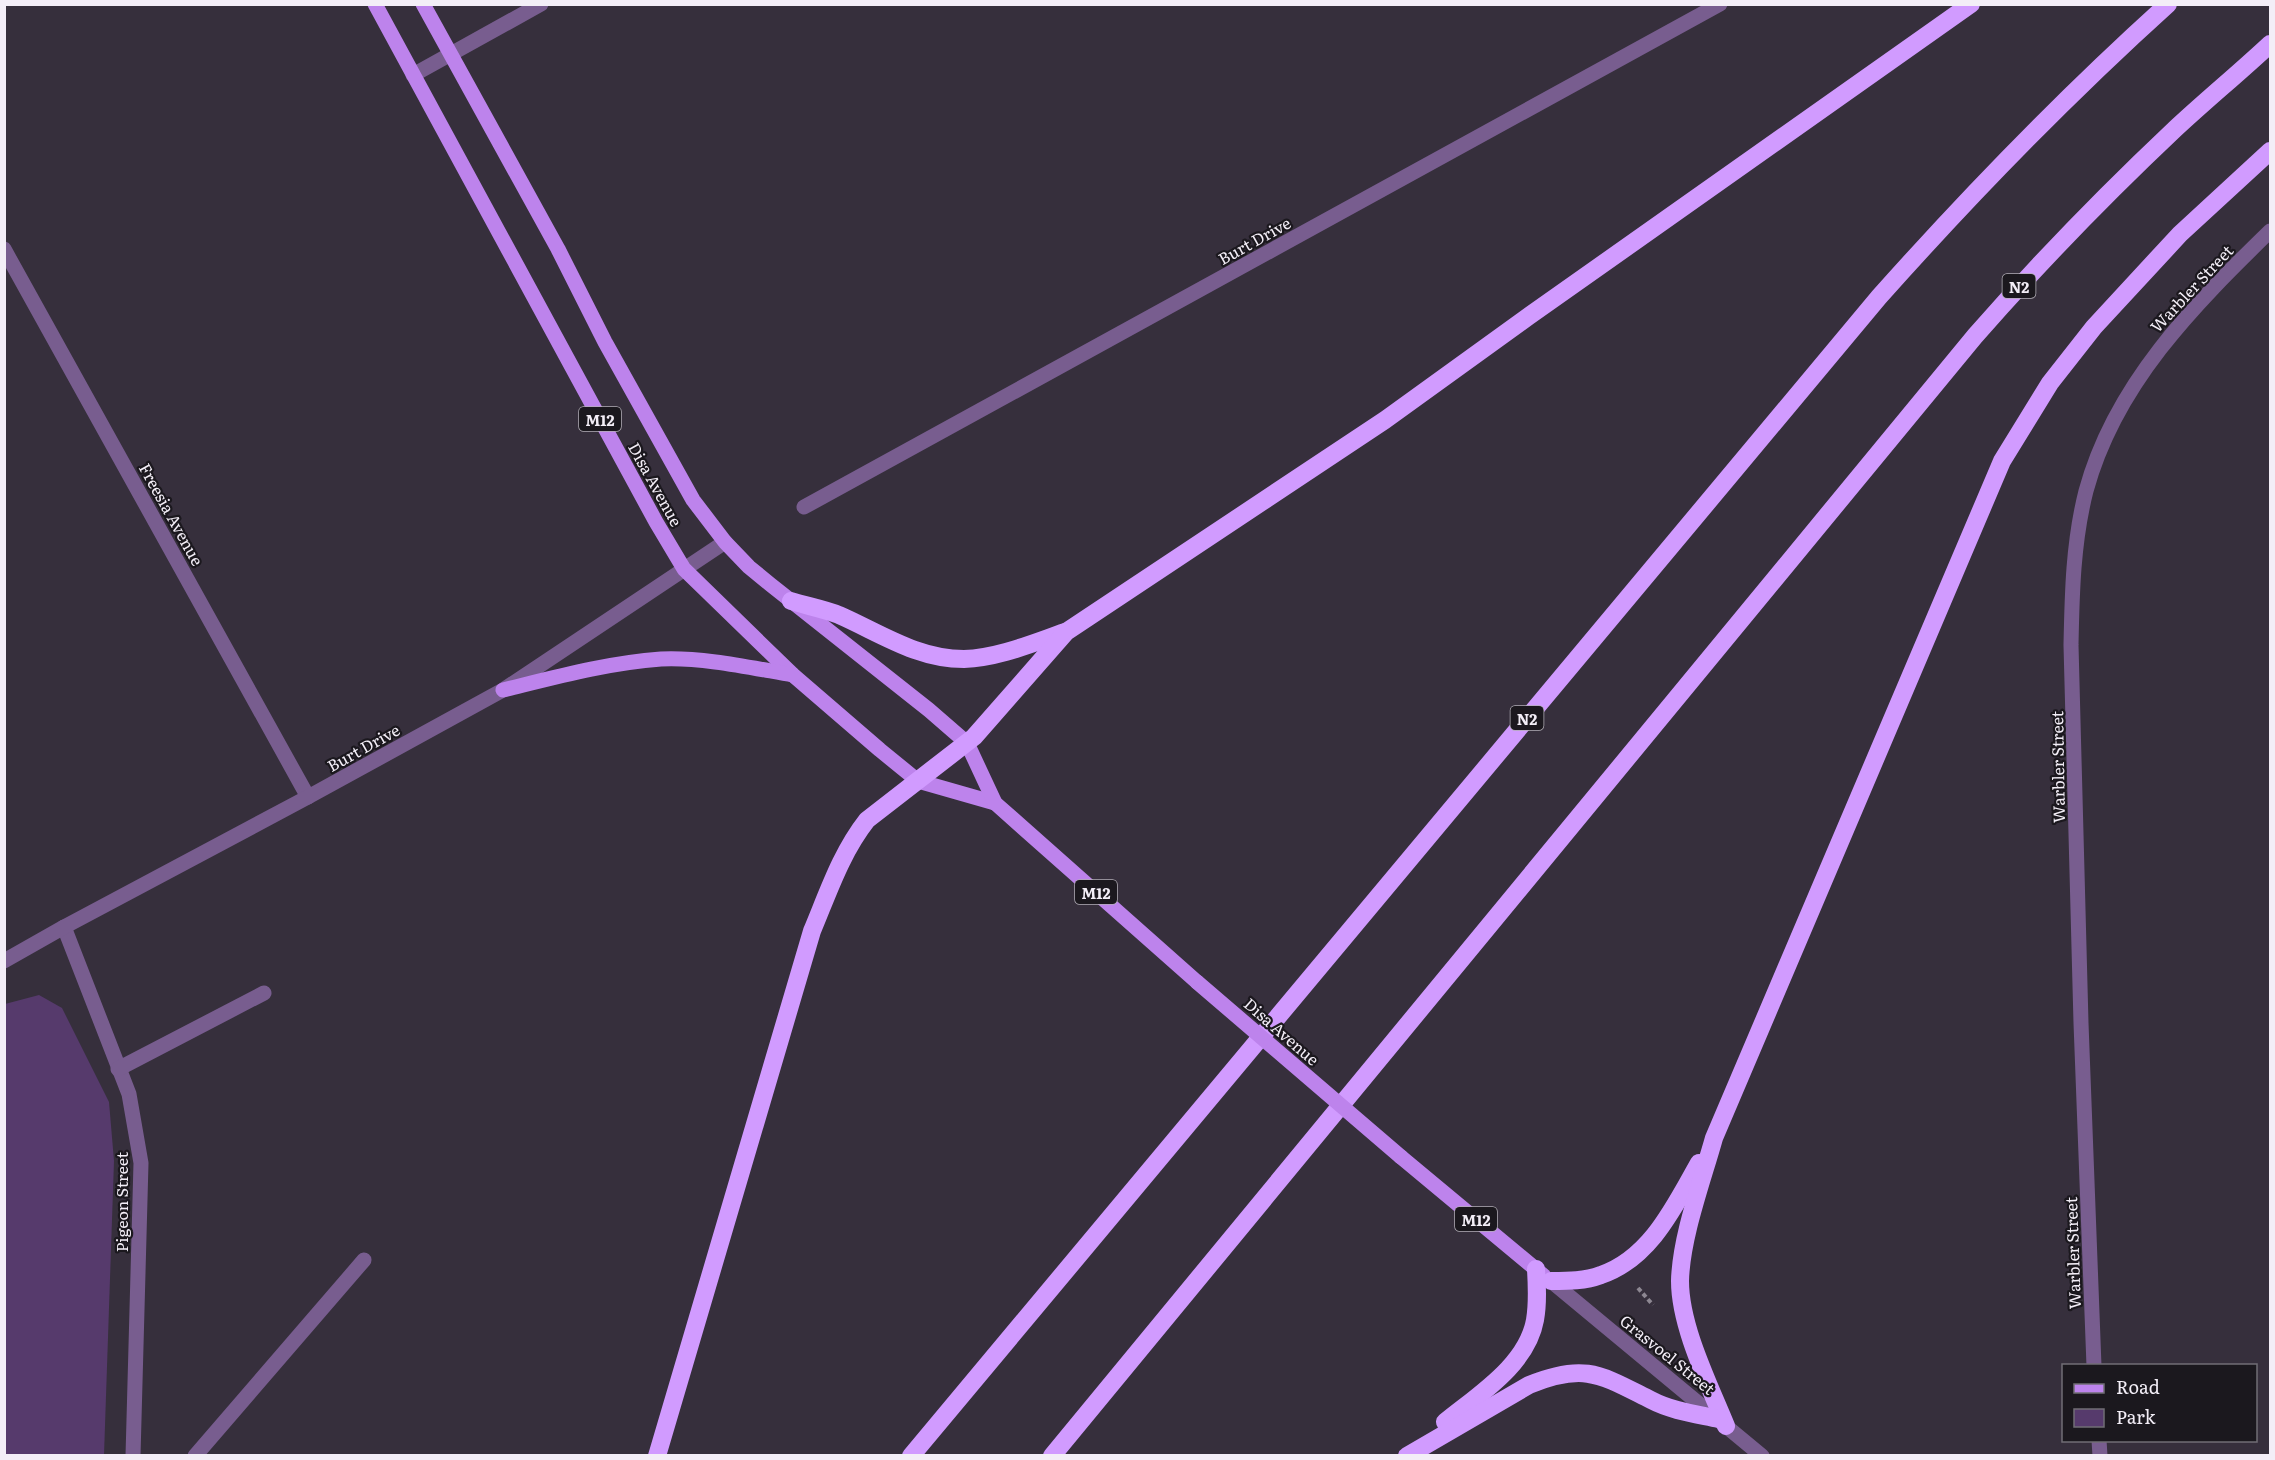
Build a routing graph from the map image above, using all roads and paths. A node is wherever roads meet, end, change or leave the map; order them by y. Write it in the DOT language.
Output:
graph roads {
  1 [pos="375,4"];
  2 [pos="423,4"];
  3 [pos="541,4"];
  4 [pos="1720,4"];
  5 [pos="1971,4"];
  6 [pos="2168,4"];
  7 [pos="2271,44"];
  8 [pos="451,54"];
  9 [pos="413,75"];
  10 [pos="2271,151"];
  11 [pos="2271,231"];
  12 [pos="4,249"];
  13 [pos="804,507"];
  14 [pos="725,542"];
  15 [pos="684,569"];
  16 [pos="791,601"];
  17 [pos="1066,632"];
  18 [pos="793,675"];
  19 [pos="503,690"];
  20 [pos="967,742"];
  21 [pos="918,781"];
  22 [pos="308,797"];
  23 [pos="995,802"];
  24 [pos="64,927"];
  25 [pos="4,961"];
  26 [pos="264,993"];
  27 [pos="118,1069"];
  28 [pos="1714,1138"];
  29 [pos="364,1260"];
  30 [pos="1620,1267"];
  31 [pos="1536,1269"];
  32 [pos="1551,1281"];
  33 [pos="1683,1307"];
  34 [pos="2094,1364"];
  35 [pos="1722,1423"];
  36 [pos="138,1453"];
  37 [pos="195,1455"];
  38 [pos="657,1455"];
  39 [pos="911,1455"];
  40 [pos="1052,1455"];
  41 [pos="1406,1455"];
  42 [pos="1762,1455"];
  1 -- 9 [label="main road, Disa Avenue / M12"];
  2 -- 8 [label="main road, Disa Avenue / M12"];
  3 -- 8 [label="street"];
  4 -- 13 [label="street, Burt Drive"];
  5 -- 17 [label="highway"];
  6 -- 39 [label="highway, N2"];
  7 -- 40 [label="highway, N2"];
  8 -- 9 [label="street"];
  8 -- 14 [label="main road, Disa Avenue / M12"];
  9 -- 15 [label="main road, Disa Avenue / M12"];
  10 -- 28 [label="highway"];
  11 -- 34 [label="street, Warbler Street"];
  12 -- 22 [label="street, Freesia Avenue"];
  14 -- 15 [label="street, Burt Drive"];
  14 -- 16 [label="main road, Disa Avenue / M12"];
  15 -- 18 [label="main road, Disa Avenue / M12"];
  15 -- 19 [label="street, Burt Drive"];
  16 -- 17 [label="highway"];
  16 -- 20 [label="main road, Disa Avenue / M12"];
  17 -- 20 [label="highway"];
  18 -- 19 [label="main road"];
  18 -- 21 [label="main road, Disa Avenue / M12"];
  19 -- 22 [label="street, Burt Drive"];
  20 -- 21 [label="highway"];
  20 -- 23 [label="main road, Disa Avenue / M12"];
  21 -- 23 [label="main road, Disa Avenue / M12"];
  21 -- 38 [label="highway"];
  22 -- 24 [label="street, Burt Drive"];
  23 -- 31 [label="main road, Disa Avenue / M12, bridge"];
  24 -- 25 [label="street, Burt Drive"];
  24 -- 27 [label="street, Pigeon Street"];
  26 -- 27 [label="street"];
  27 -- 36 [label="street, Pigeon Street"];
  28 -- 30 [label="highway"];
  28 -- 33 [label="highway"];
  29 -- 37 [label="street"];
  30 -- 32 [label="highway"];
  30 -- 33 [label="path"];
  31 -- 32 [label="main road, Disa Avenue / M12"];
  31 -- 41 [label="highway"];
  32 -- 35 [label="street, Grasvoel Street"];
  33 -- 35 [label="highway"];
  35 -- 41 [label="highway"];
  35 -- 42 [label="street, Grasvoel Street"];
}
